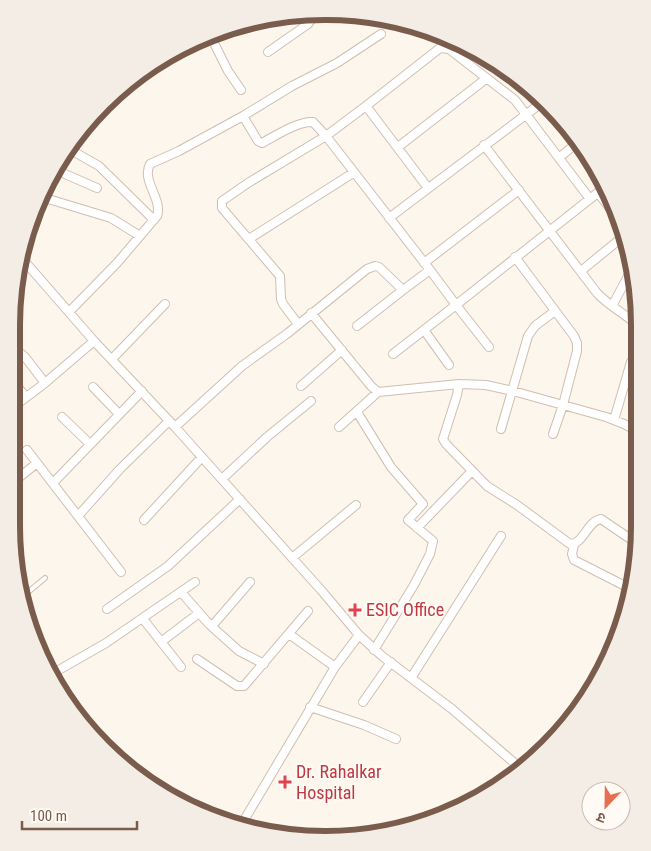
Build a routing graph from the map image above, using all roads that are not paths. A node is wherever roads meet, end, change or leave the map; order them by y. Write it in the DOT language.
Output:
graph roads {
  1 [pos="310,21"];
  2 [pos="381,34"];
  3 [pos="213,41"];
  4 [pos="268,52"];
  5 [pos="487,78"];
  6 [pos="241,90"];
  7 [pos="538,105"];
  8 [pos="366,106"];
  9 [pos="526,114"];
  10 [pos="243,116"];
  11 [pos="326,136"];
  12 [pos="484,145"];
  13 [pos="573,146"];
  14 [pos="398,147"];
  15 [pos="74,152"];
  16 [pos="560,157"];
  17 [pos="61,172"];
  18 [pos="353,173"];
  19 [pos="97,188"];
  20 [pos="428,188"];
  21 [pos="519,190"];
  22 [pos="598,193"];
  23 [pos="590,198"];
  24 [pos="48,199"];
  25 [pos="604,201"];
  26 [pos="389,218"];
  27 [pos="154,220"];
  28 [pos="550,229"];
  29 [pos="140,236"];
  30 [pos="249,239"];
  31 [pos="619,240"];
  32 [pos="515,258"];
  33 [pos="27,263"];
  34 [pos="424,263"];
  35 [pos="430,270"];
  36 [pos="581,271"];
  37 [pos="627,278"];
  38 [pos="403,290"];
  39 [pos="165,304"];
  40 [pos="456,305"];
  41 [pos="612,306"];
  42 [pos="555,311"];
  43 [pos="69,312"];
  44 [pos="311,313"];
  45 [pos="631,320"];
  46 [pos="298,324"];
  47 [pos="357,326"];
  48 [pos="424,330"];
  49 [pos="94,341"];
  50 [pos="489,347"];
  51 [pos="342,350"];
  52 [pos="20,353"];
  53 [pos="393,354"];
  54 [pos="112,360"];
  55 [pos="631,362"];
  56 [pos="449,365"];
  57 [pos="45,383"];
  58 [pos="459,384"];
  59 [pos="302,386"];
  60 [pos="93,387"];
  61 [pos="20,390"];
  62 [pos="142,391"];
  63 [pos="513,391"];
  64 [pos="378,392"];
  65 [pos="26,397"];
  66 [pos="311,401"];
  67 [pos="20,402"];
  68 [pos="563,406"];
  69 [pos="357,412"];
  70 [pos="119,414"];
  71 [pos="62,417"];
  72 [pos="614,420"];
  73 [pos="169,421"];
  74 [pos="175,427"];
  75 [pos="339,427"];
  76 [pos="631,428"];
  77 [pos="501,429"];
  78 [pos="553,434"];
  79 [pos="90,444"];
  80 [pos="26,450"];
  81 [pos="202,457"];
  82 [pos="37,464"];
  83 [pos="472,471"];
  84 [pos="20,477"];
  85 [pos="222,479"];
  86 [pos="53,483"];
  87 [pos="240,499"];
  88 [pos="356,505"];
  89 [pos="78,516"];
  90 [pos="144,520"];
  91 [pos="417,528"];
  92 [pos="502,536"];
  93 [pos="630,539"];
  94 [pos="574,544"];
  95 [pos="292,558"];
  96 [pos="121,572"];
  97 [pos="45,578"];
  98 [pos="195,582"];
  99 [pos="250,582"];
  100 [pos="625,586"];
  101 [pos="182,592"];
  102 [pos="28,593"];
  103 [pos="107,609"];
  104 [pos="308,611"];
  105 [pos="199,613"];
  106 [pos="143,619"];
  107 [pos="210,625"];
  108 [pos="289,634"];
  109 [pos="359,635"];
  110 [pos="161,642"];
  111 [pos="374,650"];
  112 [pos="197,659"];
  113 [pos="391,662"];
  114 [pos="264,664"];
  115 [pos="181,667"];
  116 [pos="335,667"];
  117 [pos="57,671"];
  118 [pos="411,678"];
  119 [pos="363,702"];
  120 [pos="310,706"];
  121 [pos="396,739"];
  122 [pos="516,764"];
  123 [pos="244,820"];
  1 -- 4 [label="street"];
  2 -- 10 [label="street"];
  3 -- 6 [label="street"];
  5 -- 8 [label="street"];
  5 -- 9 [label="street"];
  5 -- 14 [label="street"];
  7 -- 9 [label="street"];
  8 -- 11 [label="street"];
  8 -- 14 [label="street"];
  9 -- 12 [label="street"];
  9 -- 16 [label="street"];
  10 -- 11 [label="street"];
  10 -- 27 [label="street"];
  11 -- 18 [label="street"];
  11 -- 30 [label="street"];
  12 -- 20 [label="street"];
  12 -- 21 [label="street"];
  13 -- 16 [label="street"];
  14 -- 20 [label="street"];
  15 -- 27 [label="street"];
  16 -- 23 [label="street"];
  17 -- 19 [label="street"];
  18 -- 26 [label="street"];
  18 -- 30 [label="street"];
  20 -- 26 [label="street"];
  21 -- 28 [label="street"];
  21 -- 34 [label="street"];
  22 -- 23 [label="street"];
  22 -- 25 [label="street"];
  23 -- 28 [label="street"];
  24 -- 29 [label="street"];
  26 -- 34 [label="street"];
  27 -- 29 [label="street"];
  28 -- 32 [label="street"];
  28 -- 36 [label="street"];
  29 -- 43 [label="street"];
  30 -- 46 [label="street"];
  31 -- 36 [label="street"];
  32 -- 40 [label="street"];
  32 -- 42 [label="street"];
  33 -- 43 [label="street"];
  34 -- 35 [label="street"];
  35 -- 38 [label="street"];
  35 -- 40 [label="street"];
  36 -- 41 [label="street"];
  37 -- 41 [label="street"];
  38 -- 44 [label="street"];
  38 -- 47 [label="street"];
  39 -- 54 [label="street"];
  40 -- 48 [label="street"];
  40 -- 50 [label="street"];
  41 -- 45 [label="street"];
  42 -- 63 [label="street"];
  42 -- 68 [label="street"];
  43 -- 49 [label="street"];
  44 -- 46 [label="street"];
  44 -- 51 [label="street"];
  46 -- 74 [label="street"];
  48 -- 53 [label="street"];
  48 -- 56 [label="street"];
  49 -- 54 [label="street"];
  49 -- 57 [label="street"];
  51 -- 59 [label="street"];
  51 -- 64 [label="street"];
  52 -- 57 [label="street"];
  54 -- 62 [label="street"];
  55 -- 72 [label="street"];
  57 -- 65 [label="street"];
  58 -- 63 [label="street"];
  58 -- 64 [label="street"];
  58 -- 83 [label="street"];
  60 -- 70 [label="street"];
  61 -- 65 [label="street"];
  62 -- 70 [label="street"];
  62 -- 73 [label="street"];
  63 -- 68 [label="street"];
  63 -- 77 [label="street"];
  64 -- 69 [label="street"];
  65 -- 67 [label="street"];
  66 -- 85 [label="street"];
  68 -- 72 [label="street"];
  68 -- 78 [label="street"];
  69 -- 75 [label="street"];
  69 -- 91 [label="street"];
  70 -- 79 [label="street"];
  71 -- 79 [label="street"];
  72 -- 76 [label="street"];
  73 -- 74 [label="street"];
  73 -- 89 [label="street"];
  74 -- 81 [label="street"];
  79 -- 86 [label="street"];
  80 -- 82 [label="street"];
  81 -- 85 [label="street"];
  81 -- 90 [label="street"];
  82 -- 84 [label="street"];
  82 -- 86 [label="street"];
  83 -- 91 [label="street"];
  83 -- 94 [label="street"];
  85 -- 87 [label="street"];
  86 -- 89 [label="street"];
  87 -- 95 [label="street"];
  87 -- 103 [label="street"];
  88 -- 95 [label="street"];
  89 -- 96 [label="street"];
  91 -- 111 [label="street"];
  92 -- 118 [label="street"];
  93 -- 94 [label="street"];
  94 -- 100 [label="street"];
  95 -- 109 [label="street"];
  97 -- 102 [label="lane"];
  98 -- 101 [label="street"];
  99 -- 107 [label="street"];
  101 -- 105 [label="street"];
  101 -- 106 [label="street"];
  104 -- 108 [label="street"];
  105 -- 107 [label="street"];
  105 -- 110 [label="street"];
  106 -- 110 [label="street"];
  106 -- 117 [label="street"];
  107 -- 114 [label="street"];
  108 -- 114 [label="street"];
  108 -- 116 [label="street"];
  109 -- 111 [label="street"];
  109 -- 116 [label="street"];
  110 -- 115 [label="street"];
  111 -- 113 [label="street"];
  112 -- 114 [label="street"];
  113 -- 118 [label="street"];
  113 -- 119 [label="street"];
  116 -- 120 [label="street"];
  118 -- 122 [label="street"];
  120 -- 121 [label="street"];
  120 -- 123 [label="street"];
}
